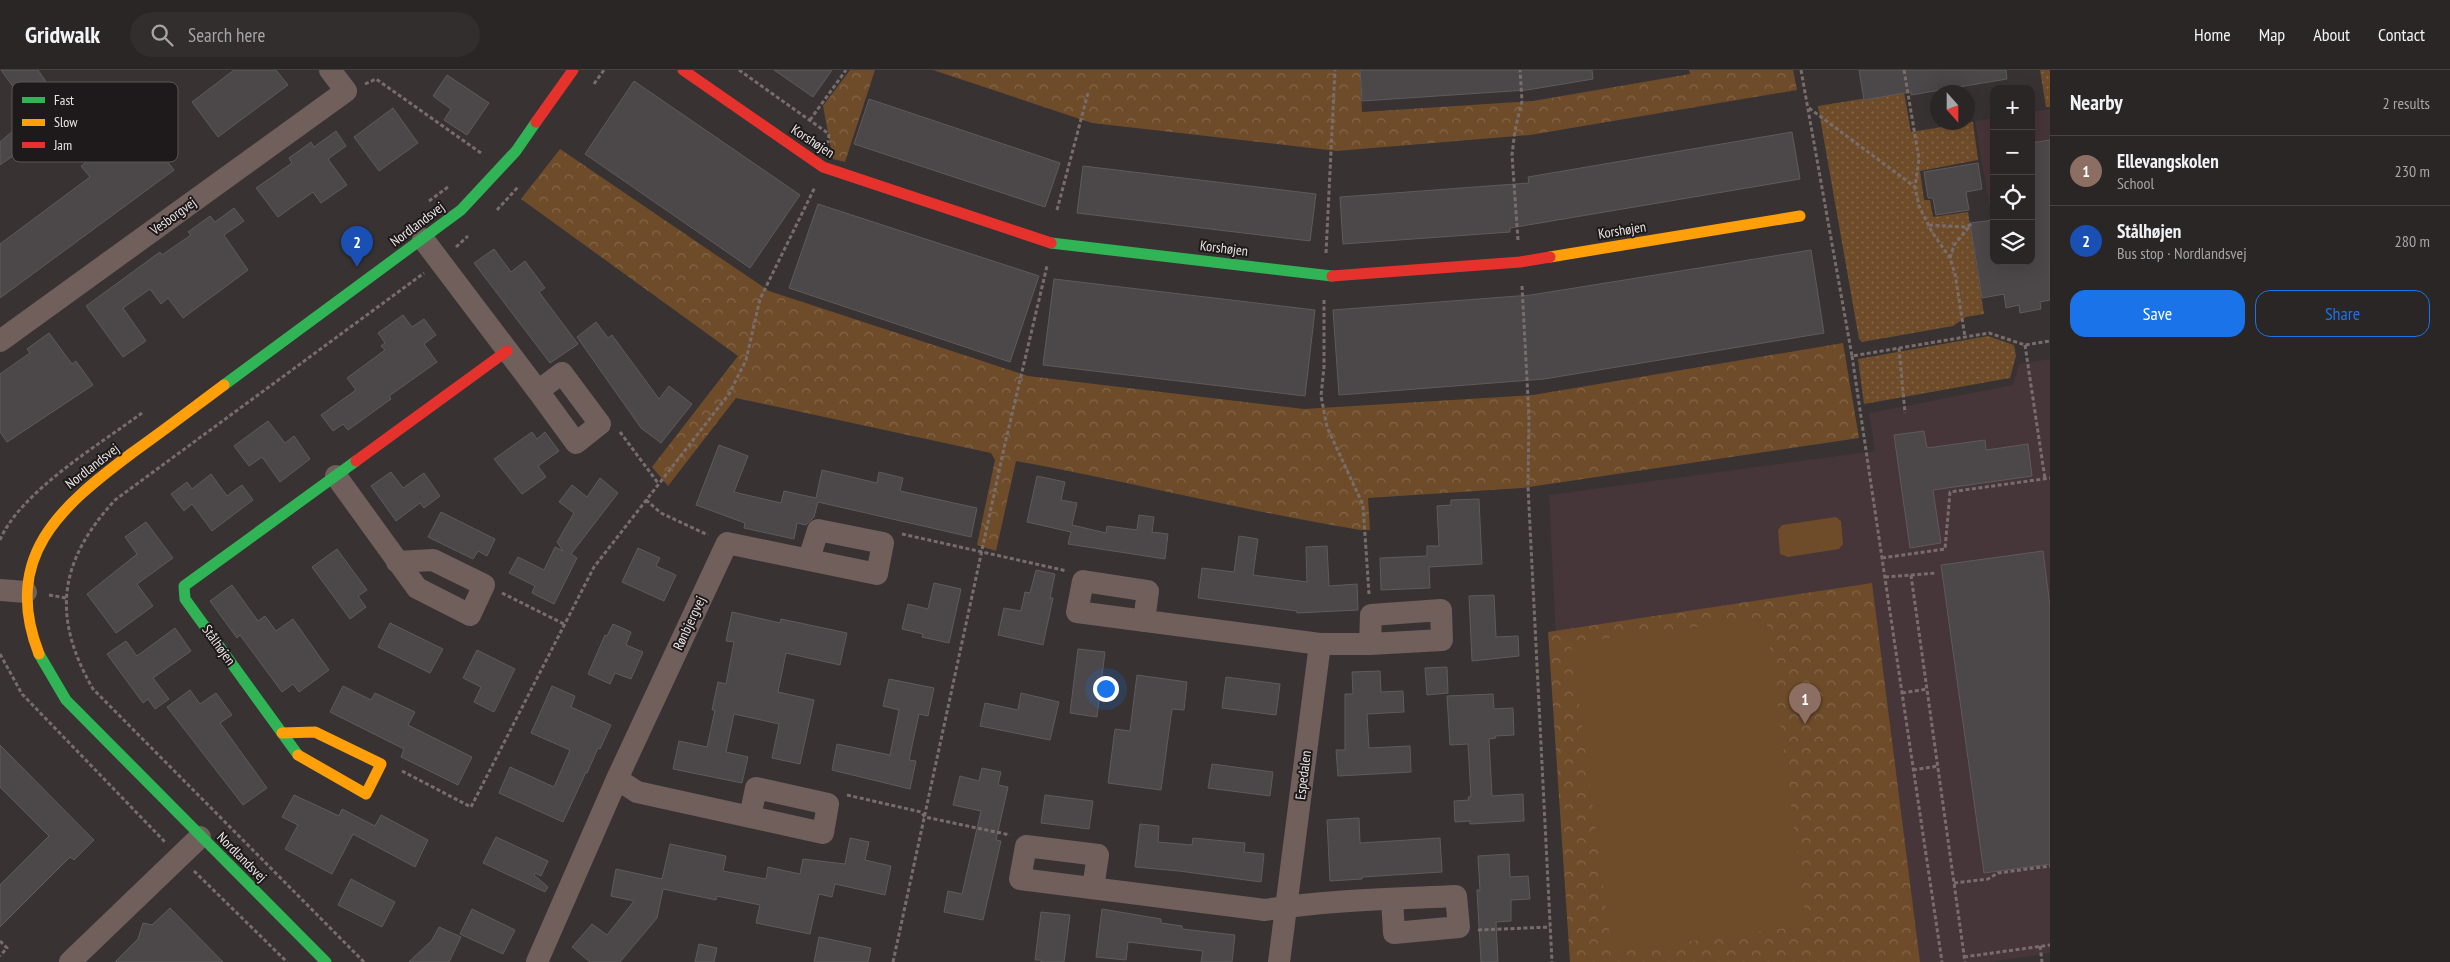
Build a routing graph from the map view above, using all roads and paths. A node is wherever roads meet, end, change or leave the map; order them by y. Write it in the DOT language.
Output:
graph roads {
  1 [pos="330,70"];
  2 [pos="574,70"];
  3 [pos="683,70"];
  4 [pos="739,70"];
  5 [pos="846,70"];
  6 [pos="1335,70"];
  7 [pos="1520,70"];
  8 [pos="1801,70"];
  9 [pos="1904,70"];
  10 [pos="346,91"];
  11 [pos="1088,93"];
  12 [pos="1808,107"];
  13 [pos="810,120"];
  14 [pos="487,146"];
  15 [pos="481,153"];
  16 [pos="474,160"];
  17 [pos="823,168"];
  18 [pos="454,180"];
  19 [pos="1914,187"];
  20 [pos="427,203"];
  21 [pos="1057,210"];
  22 [pos="1800,216"];
  23 [pos="1928,225"];
  24 [pos="424,239"];
  25 [pos="1052,243"];
  26 [pos="1327,244"];
  27 [pos="1950,258"];
  28 [pos="1520,262"];
  29 [pos="1325,276"];
  30 [pos="1966,337"];
  31 [pos="0,341"];
  32 [pos="2050,341"];
  33 [pos="2025,345"];
  34 [pos="1899,348"];
  35 [pos="507,350"];
  36 [pos="1852,356"];
  37 [pos="538,391"];
  38 [pos="150,408"];
  39 [pos="1905,413"];
  40 [pos="600,424"];
  41 [pos="336,476"];
  42 [pos="2050,478"];
  43 [pos="2045,479"];
  44 [pos="658,483"];
  45 [pos="646,500"];
  46 [pos="0,540"];
  47 [pos="726,543"];
  48 [pos="883,543"];
  49 [pos="982,550"];
  50 [pos="1882,558"];
  51 [pos="809,559"];
  52 [pos="397,562"];
  53 [pos="1936,573"];
  54 [pos="1912,575"];
  55 [pos="1885,577"];
  56 [pos="1083,581"];
  57 [pos="484,585"];
  58 [pos="0,590"];
  59 [pos="26,592"];
  60 [pos="1371,615"];
  61 [pos="1144,621"];
  62 [pos="564,624"];
  63 [pos="1320,644"];
  64 [pos="1370,644"];
  65 [pos="0,654"];
  66 [pos="1927,689"];
  67 [pos="1902,693"];
  68 [pos="282,733"];
  69 [pos="381,764"];
  70 [pos="1938,766"];
  71 [pos="1913,770"];
  72 [pos="617,779"];
  73 [pos="828,804"];
  74 [pos="750,817"];
  75 [pos="925,817"];
  76 [pos="200,837"];
  77 [pos="1026,846"];
  78 [pos="180,856"];
  79 [pos="2050,866"];
  80 [pos="1954,884"];
  81 [pos="1093,888"];
  82 [pos="1392,899"];
  83 [pos="1286,906"];
  84 [pos="1459,927"];
  85 [pos="1550,927"];
  86 [pos="0,941"];
  87 [pos="2050,945"];
  88 [pos="2040,946"];
  89 [pos="0,956"];
  90 [pos="1964,957"];
  91 [pos="70,962"];
  92 [pos="287,962"];
  93 [pos="326,962"];
  94 [pos="536,962"];
  95 [pos="894,962"];
  96 [pos="1278,962"];
  97 [pos="1552,962"];
  98 [pos="1942,962"];
  99 [pos="1965,962"];
  100 [pos="2042,962"];
  1 -- 10 [label="street"];
  2 -- 24 [label="street, Nordlandsvej"];
  3 -- 17 [label="street, Korshøjen"];
  4 -- 13 [label="path"];
  5 -- 13 [label="path"];
  6 -- 26 [label="path"];
  7 -- 28 [label="path"];
  8 -- 12 [label="path"];
  9 -- 19 [label="path"];
  10 -- 15 [label="path"];
  10 -- 31 [label="street, Vesborgvej"];
  11 -- 21 [label="path"];
  12 -- 19 [label="path"];
  12 -- 36 [label="path"];
  13 -- 17 [label="path"];
  14 -- 15 [label="path"];
  15 -- 16 [label="path"];
  17 -- 25 [label="street, Korshøjen"];
  17 -- 44 [label="path"];
  18 -- 20 [label="path"];
  19 -- 23 [label="path"];
  22 -- 28 [label="street, Korshøjen"];
  23 -- 27 [label="path"];
  23 -- 27 [label="path"];
  24 -- 35 [label="street"];
  24 -- 59 [label="street, Nordlandsvej"];
  25 -- 29 [label="street, Korshøjen"];
  25 -- 49 [label="path"];
  27 -- 30 [label="path"];
  28 -- 29 [label="street, Korshøjen"];
  28 -- 85 [label="path"];
  29 -- 60 [label="path"];
  30 -- 33 [label="path"];
  30 -- 34 [label="path"];
  32 -- 33 [label="path"];
  33 -- 43 [label="path"];
  34 -- 36 [label="path"];
  34 -- 39 [label="path"];
  35 -- 37 [label="street"];
  35 -- 41 [label="street, Stålhøjen"];
  36 -- 50 [label="path"];
  37 -- 40 [label="street"];
  37 -- 40 [label="street"];
  38 -- 46 [label="path"];
  40 -- 44 [label="path"];
  41 -- 52 [label="street"];
  41 -- 68 [label="street, Stålhøjen"];
  42 -- 43 [label="path"];
  43 -- 50 [label="path"];
  44 -- 45 [label="path"];
  45 -- 47 [label="path"];
  45 -- 62 [label="path"];
  47 -- 51 [label="street"];
  47 -- 72 [label="street, Rønbjergvej"];
  48 -- 49 [label="path"];
  48 -- 51 [label="street"];
  48 -- 51 [label="street"];
  49 -- 56 [label="path"];
  49 -- 75 [label="path"];
  50 -- 55 [label="path"];
  52 -- 57 [label="street"];
  52 -- 57 [label="street"];
  53 -- 54 [label="path"];
  54 -- 55 [label="path"];
  54 -- 66 [label="path"];
  55 -- 67 [label="path"];
  56 -- 61 [label="street"];
  56 -- 61 [label="street"];
  57 -- 62 [label="path"];
  58 -- 59 [label="street"];
  59 -- 76 [label="street, Nordlandsvej"];
  60 -- 64 [label="street"];
  60 -- 64 [label="street"];
  61 -- 63 [label="street"];
  62 -- 69 [label="path"];
  63 -- 64 [label="street"];
  63 -- 83 [label="street, Espedalen"];
  65 -- 78 [label="path"];
  66 -- 67 [label="path"];
  66 -- 70 [label="path"];
  67 -- 71 [label="path"];
  68 -- 69 [label="street"];
  68 -- 69 [label="street, Stålhøjen"];
  70 -- 71 [label="path"];
  70 -- 80 [label="path"];
  71 -- 98 [label="path"];
  72 -- 74 [label="street"];
  72 -- 94 [label="street, Rønbjergvej"];
  73 -- 74 [label="street"];
  73 -- 74 [label="street"];
  73 -- 75 [label="path"];
  75 -- 77 [label="path"];
  75 -- 95 [label="path"];
  76 -- 78 [label="street"];
  76 -- 93 [label="street, Nordlandsvej"];
  77 -- 81 [label="street"];
  77 -- 81 [label="street"];
  78 -- 91 [label="street"];
  78 -- 92 [label="path"];
  79 -- 80 [label="path"];
  80 -- 90 [label="path"];
  81 -- 83 [label="street"];
  82 -- 83 [label="street"];
  82 -- 84 [label="street"];
  82 -- 84 [label="street"];
  83 -- 96 [label="street, Espedalen"];
  84 -- 85 [label="path"];
  85 -- 97 [label="path"];
  86 -- 89 [label="path"];
  87 -- 88 [label="path"];
  88 -- 90 [label="path"];
  88 -- 100 [label="path"];
  90 -- 99 [label="path"];
}
